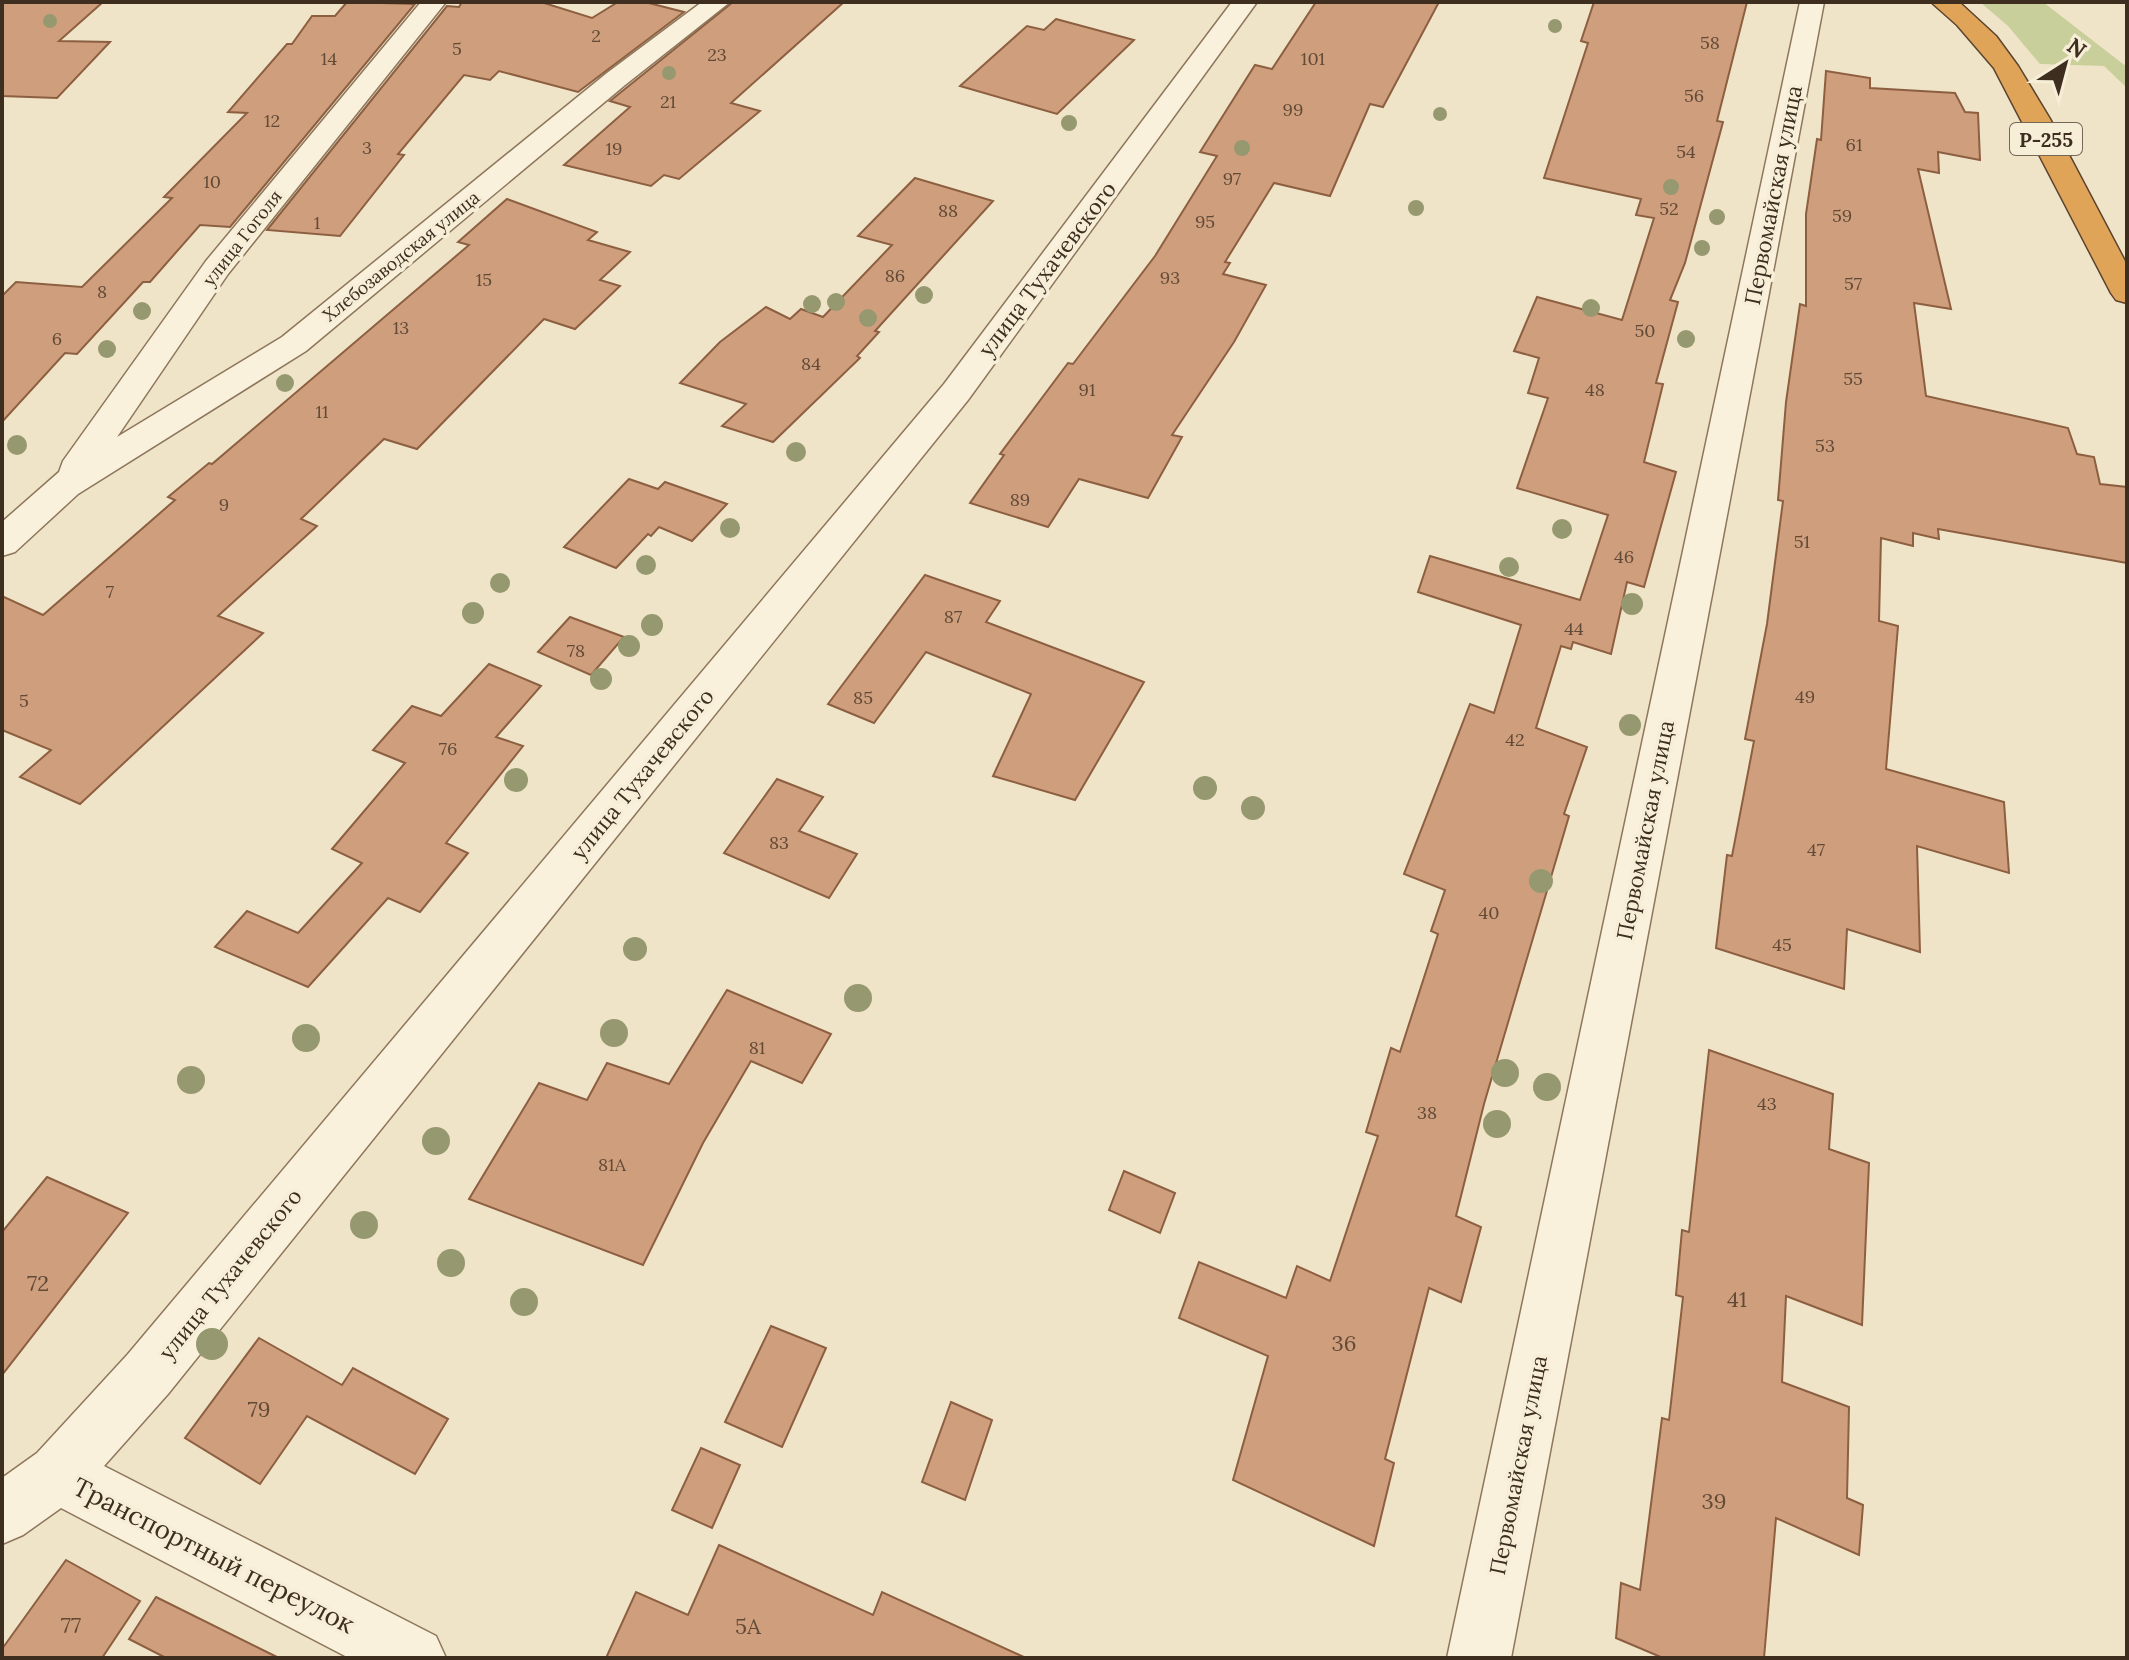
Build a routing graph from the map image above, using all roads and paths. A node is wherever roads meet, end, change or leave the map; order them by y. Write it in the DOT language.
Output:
graph roads {
  1 [pos="434,2"];
  2 [pos="718,2"];
  3 [pos="1245,2"];
  4 [pos="1812,2"];
  5 [pos="1943,2"];
  6 [pos="2127,293"];
  7 [pos="65,485"];
  8 [pos="2,543"];
  9 [pos="58,1474"];
  10 [pos="2,1514"];
  11 [pos="414,1658"];
  12 [pos="1479,1658"];
  1 -- 7 [label="street, улица Гоголя"];
  2 -- 7 [label="street, Хлебозаводская улица"];
  3 -- 9 [label="street, улица Тухачевского"];
  4 -- 12 [label="street, Первомайская улица"];
  5 -- 6 [label="highway, Р-255"];
  7 -- 8 [label="street"];
  9 -- 10 [label="street, улица Тухачевского"];
  9 -- 11 [label="street, Транспортный переулок"];
}
